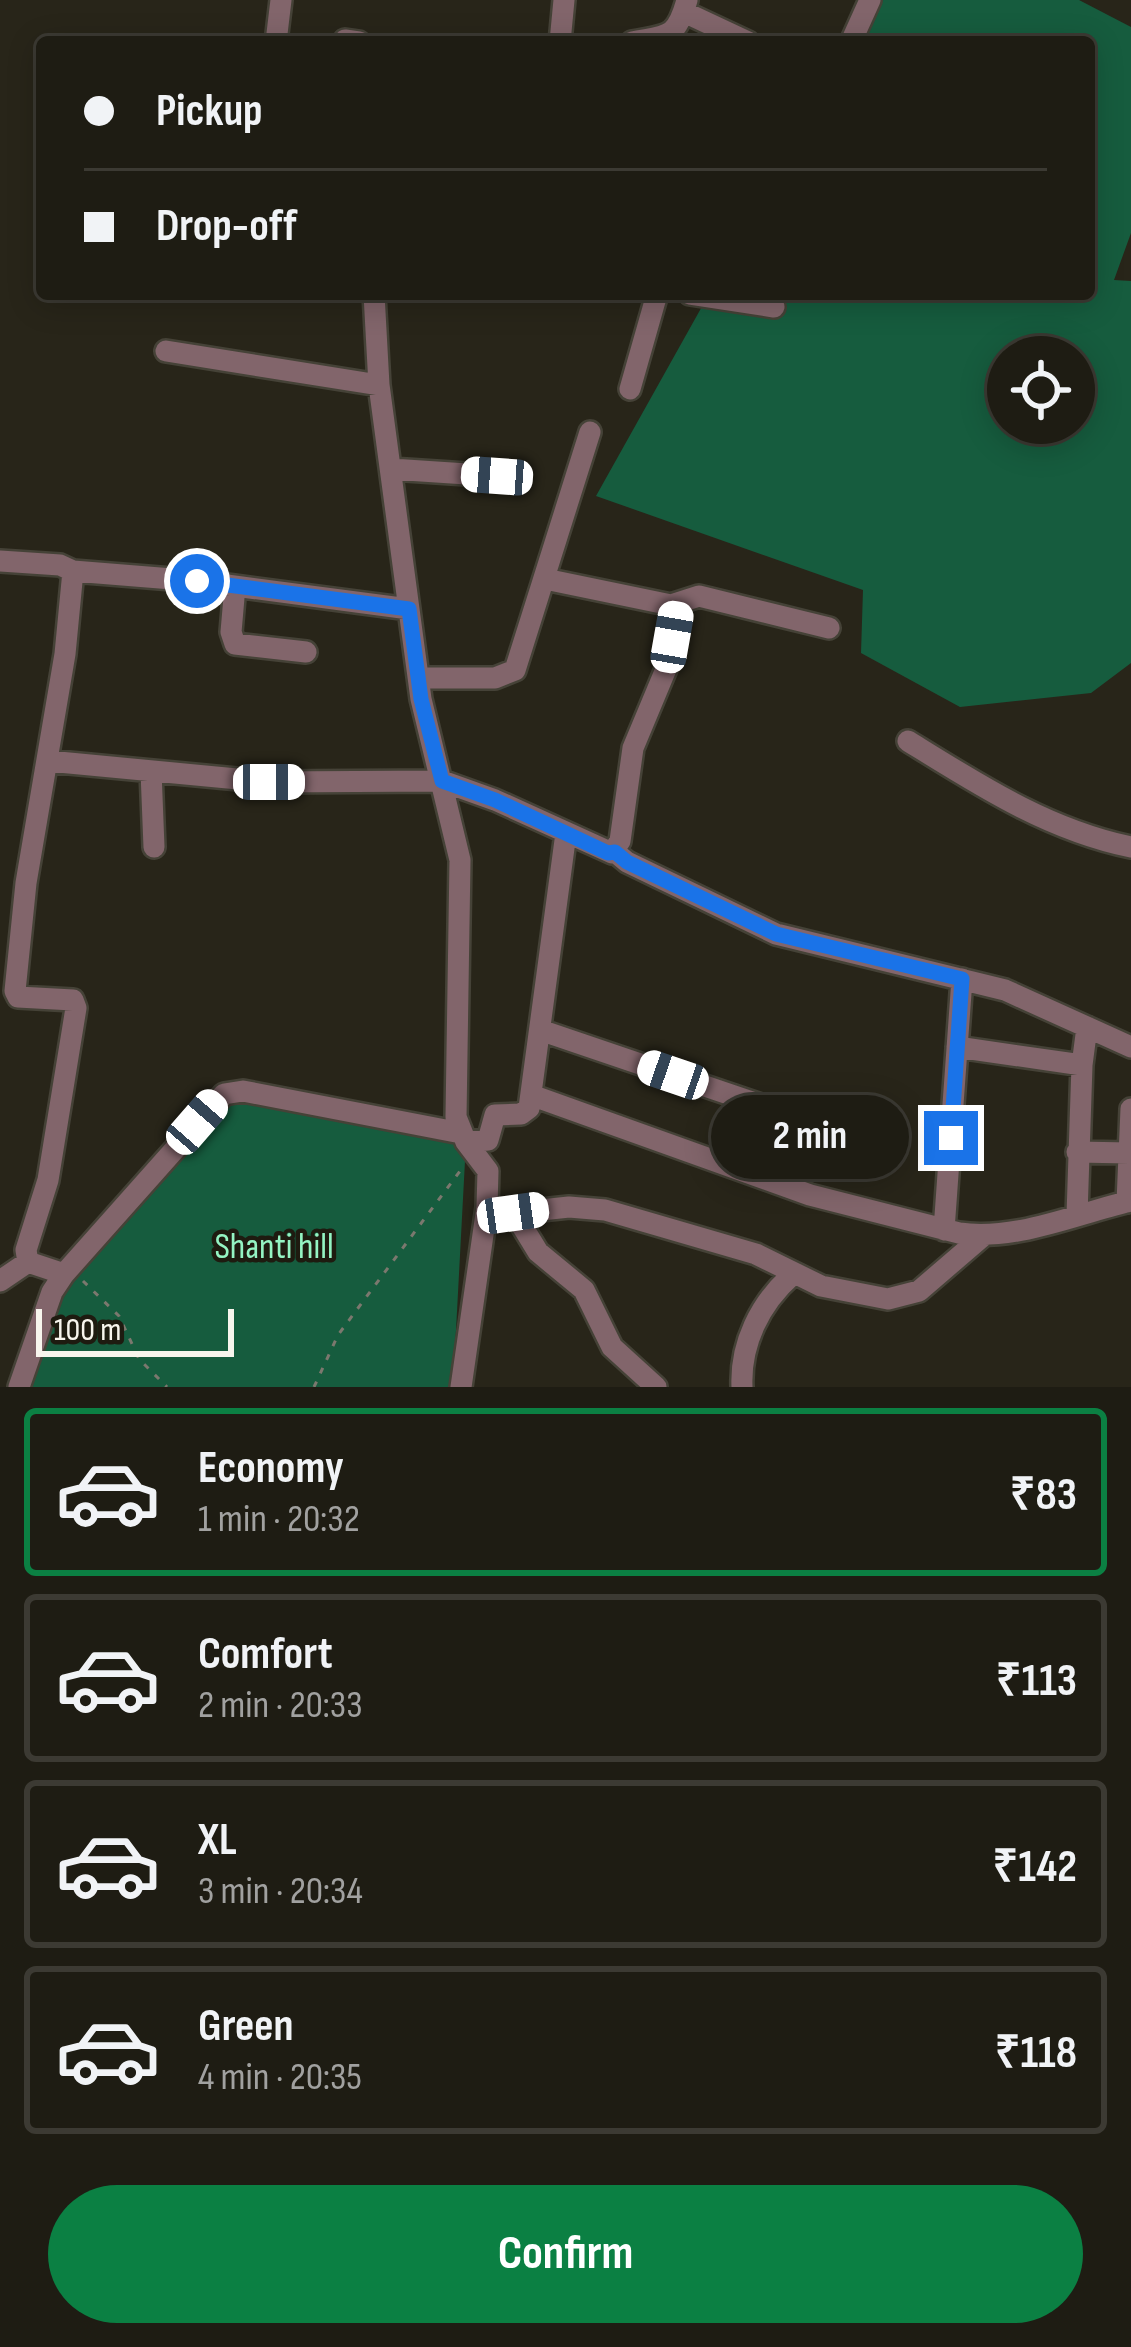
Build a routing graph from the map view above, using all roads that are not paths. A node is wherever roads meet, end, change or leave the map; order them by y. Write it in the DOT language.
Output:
graph roads {
  1 [pos="281,0"];
  2 [pos="564,0"];
  3 [pos="865,1"];
  4 [pos="685,6"];
  5 [pos="277,36"];
  6 [pos="561,36"];
  7 [pos="667,36"];
  8 [pos="738,36"];
  9 [pos="853,36"];
  10 [pos="374,300"];
  11 [pos="655,300"];
  12 [pos="742,300"];
  13 [pos="774,307"];
  14 [pos="166,351"];
  15 [pos="380,385"];
  16 [pos="630,388"];
  17 [pos="590,432"];
  18 [pos="391,469"];
  19 [pos="497,476"];
  20 [pos="0,561"];
  21 [pos="73,571"];
  22 [pos="544,579"];
  23 [pos="235,586"];
  24 [pos="677,604"];
  25 [pos="409,609"];
  26 [pos="829,628"];
  27 [pos="306,652"];
  28 [pos="418,678"];
  29 [pos="908,741"];
  30 [pos="48,761"];
  31 [pos="151,771"];
  32 [pos="442,781"];
  33 [pos="566,833"];
  34 [pos="154,847"];
  35 [pos="1131,848"];
  36 [pos="615,852"];
  37 [pos="0,898"];
  38 [pos="25,898"];
  39 [pos="962,979"];
  40 [pos="7,996"];
  41 [pos="1087,1027"];
  42 [pos="540,1030"];
  43 [pos="957,1047"];
  44 [pos="1131,1047"];
  45 [pos="1082,1065"];
  46 [pos="531,1095"];
  47 [pos="761,1106"];
  48 [pos="1131,1108"];
  49 [pos="467,1142"];
  50 [pos="1077,1152"];
  51 [pos="1129,1153"];
  52 [pos="1129,1202"];
  53 [pos="487,1207"];
  54 [pos="513,1213"];
  55 [pos="1077,1215"];
  56 [pos="944,1230"];
  57 [pos="983,1236"];
  58 [pos="28,1262"];
  59 [pos="66,1270"];
  60 [pos="793,1275"];
  61 [pos="0,1281"];
  62 [pos="19,1387"];
  63 [pos="461,1387"];
  64 [pos="656,1387"];
  65 [pos="742,1387"];
  1 -- 5 [label="street"];
  2 -- 6 [label="street"];
  3 -- 9 [label="street"];
  4 -- 7 [label="street"];
  4 -- 8 [label="street"];
  10 -- 15 [label="street"];
  11 -- 16 [label="street"];
  12 -- 13 [label="street"];
  14 -- 15 [label="street"];
  15 -- 18 [label="street"];
  17 -- 22 [label="street"];
  18 -- 19 [label="street"];
  18 -- 25 [label="street"];
  20 -- 21 [label="street"];
  21 -- 23 [label="street"];
  21 -- 30 [label="street"];
  22 -- 24 [label="street"];
  22 -- 28 [label="street"];
  23 -- 25 [label="street"];
  23 -- 27 [label="street"];
  24 -- 26 [label="street"];
  24 -- 36 [label="street"];
  25 -- 28 [label="street"];
  28 -- 32 [label="street"];
  29 -- 35 [label="street"];
  30 -- 31 [label="street"];
  30 -- 38 [label="street"];
  31 -- 32 [label="street"];
  31 -- 34 [label="street"];
  32 -- 33 [label="street"];
  32 -- 49 [label="street"];
  33 -- 36 [label="street"];
  33 -- 42 [label="street"];
  36 -- 39 [label="street"];
  37 -- 38 [label="street"];
  38 -- 40 [label="street"];
  39 -- 41 [label="street"];
  39 -- 43 [label="street"];
  40 -- 58 [label="street"];
  41 -- 44 [label="street"];
  41 -- 45 [label="street"];
  42 -- 46 [label="street"];
  42 -- 47 [label="street"];
  43 -- 45 [label="street"];
  43 -- 56 [label="street"];
  45 -- 50 [label="street"];
  46 -- 49 [label="street"];
  46 -- 56 [label="street"];
  48 -- 51 [label="street"];
  49 -- 53 [label="street"];
  49 -- 59 [label="street"];
  50 -- 51 [label="street"];
  50 -- 55 [label="street"];
  51 -- 52 [label="street"];
  52 -- 55 [label="street"];
  53 -- 54 [label="street"];
  53 -- 63 [label="street"];
  54 -- 60 [label="street"];
  54 -- 64 [label="street"];
  55 -- 57 [label="street"];
  56 -- 57 [label="street"];
  57 -- 60 [label="street"];
  58 -- 59 [label="street"];
  58 -- 61 [label="street"];
  59 -- 62 [label="street"];
  60 -- 65 [label="street"];
}
